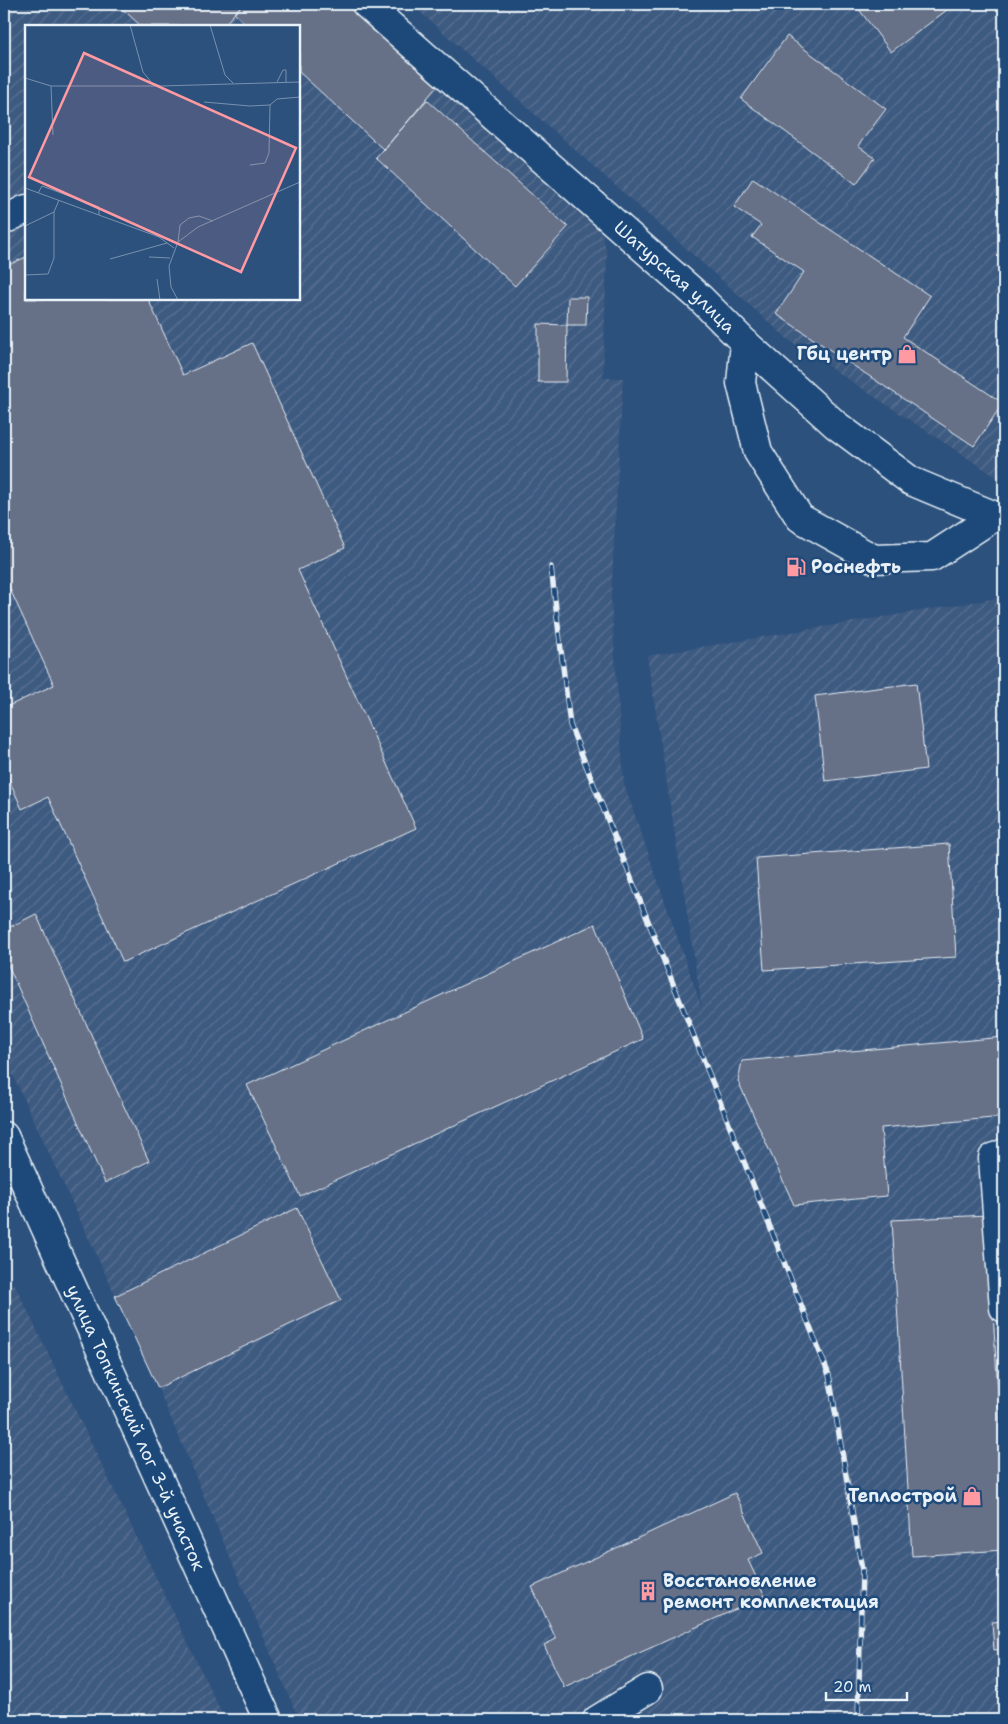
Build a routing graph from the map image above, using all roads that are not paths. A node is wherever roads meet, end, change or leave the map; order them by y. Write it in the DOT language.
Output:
graph roads {
  1 [pos="366,4"];
  2 [pos="25,210"];
  3 [pos="4,220"];
  4 [pos="745,343"];
  5 [pos="1000,517"];
  6 [pos="4,1136"];
  7 [pos="1004,1153"];
  8 [pos="1004,1308"];
  9 [pos="648,1689"];
  10 [pos="268,1720"];
  11 [pos="597,1720"];
  1 -- 4 [label="main road, Шатурская улица"];
  2 -- 3 [label="main road"];
  4 -- 5 [label="main road, Шатурская улица"];
  4 -- 5 [label="main road"];
  6 -- 10 [label="main road, улица Топкинский лог 3-й участок"];
  7 -- 8 [label="main road"];
  9 -- 11 [label="main road"];
}
